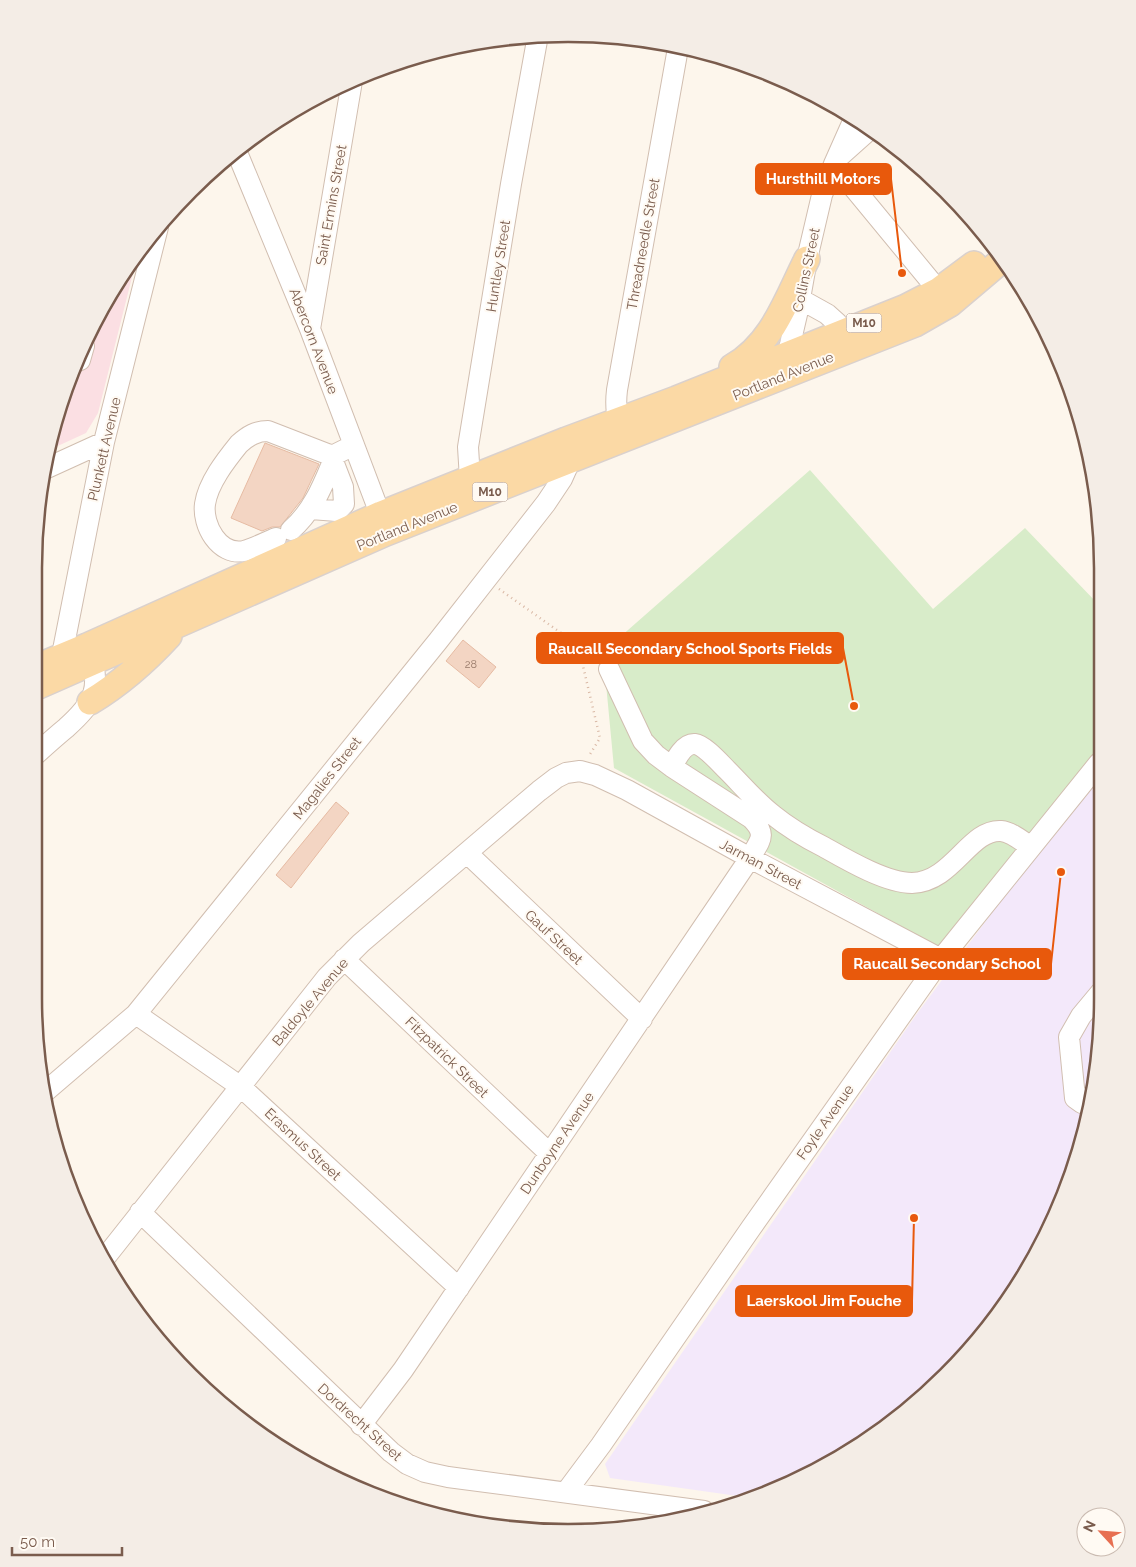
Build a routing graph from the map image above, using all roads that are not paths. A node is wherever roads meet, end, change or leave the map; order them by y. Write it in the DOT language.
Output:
graph roads {
  1 [pos="536,44"];
  2 [pos="677,54"];
  3 [pos="350,91"];
  4 [pos="851,126"];
  5 [pos="865,134"];
  6 [pos="239,158"];
  7 [pos="836,161"];
  8 [pos="153,245"];
  9 [pos="989,254"];
  10 [pos="807,259"];
  11 [pos="996,264"];
  12 [pos="944,297"];
  13 [pos="800,299"];
  14 [pos="310,329"];
  15 [pos="846,341"];
  16 [pos="785,365"];
  17 [pos="676,399"];
  18 [pos="620,430"];
  19 [pos="104,442"];
  20 [pos="354,445"];
  21 [pos="568,449"];
  22 [pos="335,458"];
  23 [pos="53,465"];
  24 [pos="473,488"];
  25 [pos="311,509"];
  26 [pos="384,524"];
  27 [pos="180,625"];
  28 [pos="90,654"];
  29 [pos="64,664"];
  30 [pos="42,667"];
  31 [pos="609,669"];
  32 [pos="42,682"];
  33 [pos="90,702"];
  34 [pos="42,749"];
  35 [pos="672,767"];
  36 [pos="1094,769"];
  37 [pos="580,771"];
  38 [pos="1031,847"];
  39 [pos="467,853"];
  40 [pos="750,858"];
  41 [pos="344,959"];
  42 [pos="941,959"];
  43 [pos="1094,1000"];
  44 [pos="136,1014"];
  45 [pos="642,1019"];
  46 [pos="241,1086"];
  47 [pos="50,1087"];
  48 [pos="1083,1102"];
  49 [pos="550,1154"];
  50 [pos="140,1212"];
  51 [pos="108,1253"];
  52 [pos="459,1288"];
  53 [pos="361,1425"];
  54 [pos="566,1492"];
  55 [pos="693,1509"];
  1 -- 24 [label="street, Huntley Street"];
  2 -- 18 [label="street, Threadneedle Street"];
  3 -- 14 [label="street, Saint Ermins Street"];
  4 -- 7 [label="street"];
  5 -- 7 [label="street, Collins Street"];
  6 -- 14 [label="street, Abercorn Avenue"];
  7 -- 10 [label="street, Collins Street"];
  7 -- 12 [label="street"];
  8 -- 19 [label="street, Plunkett Avenue"];
  9 -- 12 [label="main road, M10"];
  10 -- 13 [label="street, Collins Street"];
  10 -- 17 [label="main road"];
  11 -- 12 [label="main road, M10"];
  12 -- 15 [label="main road, Portland Avenue / M10"];
  13 -- 15 [label="street"];
  13 -- 16 [label="street, Collins Street"];
  14 -- 20 [label="street, Abercorn Avenue"];
  15 -- 16 [label="main road, Portland Avenue / M10"];
  16 -- 17 [label="main road, Portland Avenue / M10"];
  16 -- 18 [label="main road, Portland Avenue / M10"];
  17 -- 18 [label="main road, Portland Avenue / M10"];
  18 -- 21 [label="main road, Portland Avenue / M10"];
  19 -- 23 [label="street"];
  19 -- 29 [label="street, Plunkett Avenue"];
  20 -- 22 [label="street"];
  20 -- 26 [label="street, Abercorn Avenue"];
  21 -- 24 [label="main road, Portland Avenue / M10"];
  21 -- 44 [label="street, Magalies Street"];
  22 -- 25 [label="street"];
  22 -- 25 [label="street"];
  22 -- 25 [label="street"];
  24 -- 26 [label="main road, Portland Avenue / M10"];
  26 -- 27 [label="main road, Portland Avenue / M10"];
  26 -- 28 [label="main road, Portland Avenue / M10"];
  27 -- 28 [label="main road, Portland Avenue / M10"];
  27 -- 33 [label="main road"];
  28 -- 29 [label="main road, Portland Avenue / M10"];
  28 -- 33 [label="street"];
  29 -- 30 [label="main road, Portland Avenue / M10"];
  29 -- 32 [label="main road, Portland Avenue / M10"];
  31 -- 35 [label="street"];
  33 -- 34 [label="street"];
  35 -- 38 [label="street"];
  35 -- 40 [label="street, Dunboyne Avenue"];
  36 -- 38 [label="street, Foyle Avenue"];
  37 -- 39 [label="street, Baldoyle Avenue"];
  37 -- 40 [label="street, Jarman Street"];
  38 -- 42 [label="street, Foyle Avenue"];
  39 -- 41 [label="street, Baldoyle Avenue"];
  39 -- 45 [label="street, Gauf Street"];
  40 -- 42 [label="street, Jarman Street"];
  40 -- 45 [label="street, Dunboyne Avenue"];
  41 -- 46 [label="street, Baldoyle Avenue"];
  41 -- 49 [label="street, Fitzpatrick Street"];
  42 -- 54 [label="street, Foyle Avenue"];
  43 -- 48 [label="street"];
  44 -- 46 [label="street, Erasmus Street"];
  44 -- 47 [label="street, Magalies Street"];
  45 -- 49 [label="street, Dunboyne Avenue"];
  46 -- 50 [label="street, Baldoyle Avenue"];
  46 -- 52 [label="street, Erasmus Street"];
  49 -- 52 [label="street, Dunboyne Avenue"];
  50 -- 51 [label="street, Baldoyle Avenue"];
  50 -- 53 [label="street, Dordrecht Street"];
  52 -- 53 [label="street, Dunboyne Avenue"];
  53 -- 54 [label="street, Dordrecht Street"];
  54 -- 55 [label="street, Dordrecht Street"];
}
